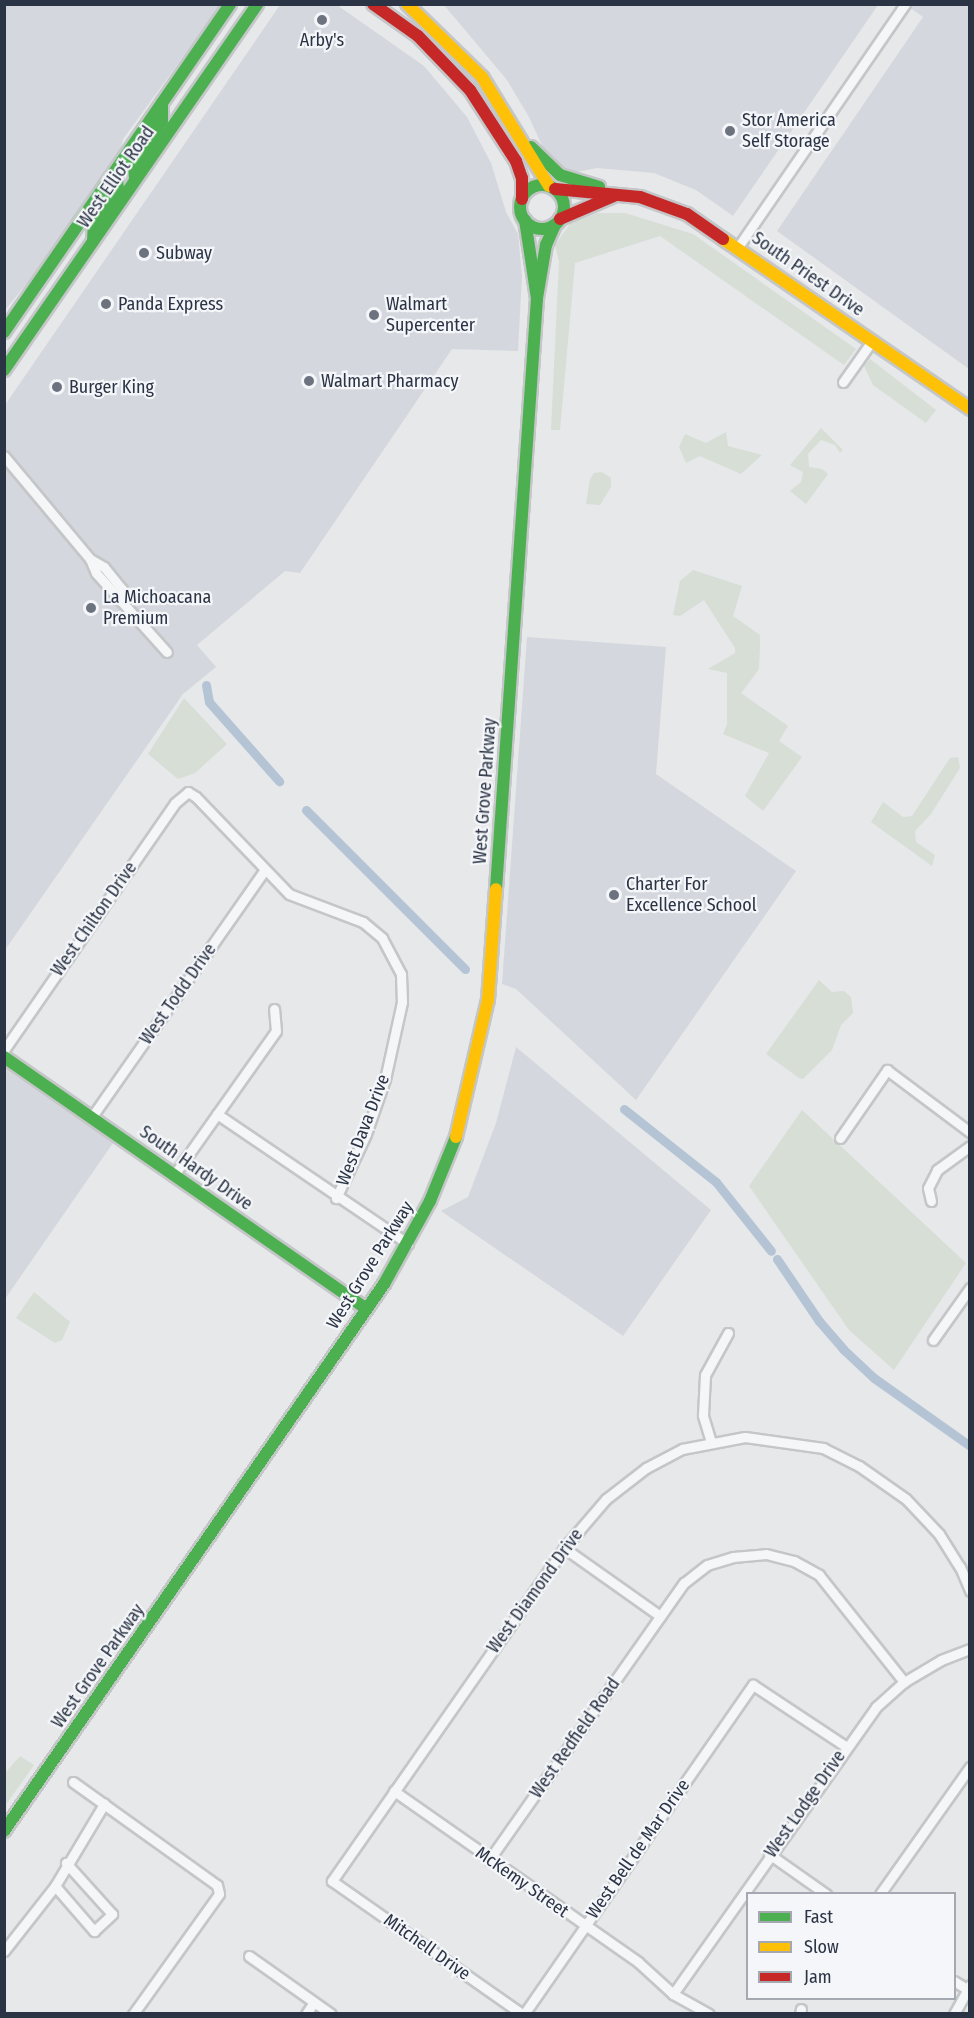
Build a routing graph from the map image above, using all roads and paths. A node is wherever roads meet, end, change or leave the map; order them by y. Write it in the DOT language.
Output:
graph roads {
  1 [pos="230,4"];
  2 [pos="257,4"];
  3 [pos="373,4"];
  4 [pos="407,4"];
  5 [pos="905,4"];
  6 [pos="418,36"];
  7 [pos="475,69"];
  8 [pos="162,103"];
  9 [pos="510,122"];
  10 [pos="116,171"];
  11 [pos="135,180"];
  12 [pos="552,188"];
  13 [pos="614,196"];
  14 [pos="628,196"];
  15 [pos="522,199"];
  16 [pos="525,220"];
  17 [pos="557,222"];
  18 [pos="93,242"];
  19 [pos="738,248"];
  20 [pos="537,298"];
  21 [pos="4,332"];
  22 [pos="872,341"];
  23 [pos="4,370"];
  24 [pos="843,382"];
  25 [pos="969,409"];
  26 [pos="4,456"];
  27 [pos="167,652"];
  28 [pos="264,871"];
  29 [pos="274,1009"];
  30 [pos="4,1050"];
  31 [pos="4,1057"];
  32 [pos="217,1114"];
  33 [pos="91,1118"];
  34 [pos="969,1132"];
  35 [pos="840,1138"];
  36 [pos="969,1146"];
  37 [pos="174,1175"];
  38 [pos="336,1198"];
  39 [pos="931,1201"];
  40 [pos="408,1244"];
  41 [pos="969,1288"];
  42 [pos="366,1309"];
  43 [pos="728,1333"];
  44 [pos="933,1340"];
  45 [pos="711,1442"];
  46 [pos="564,1548"];
  47 [pos="969,1591"];
  48 [pos="660,1616"];
  49 [pos="969,1649"];
  50 [pos="904,1682"];
  51 [pos="845,1746"];
  52 [pos="969,1767"];
  53 [pos="73,1782"];
  54 [pos="394,1791"];
  55 [pos="104,1804"];
  56 [pos="4,1832"];
  57 [pos="769,1854"];
  58 [pos="489,1860"];
  59 [pos="66,1863"];
  60 [pos="333,1881"];
  61 [pos="55,1886"];
  62 [pos="825,1892"];
  63 [pos="881,1892"];
  64 [pos="585,1925"];
  65 [pos="4,1951"];
  66 [pos="249,1956"];
  67 [pos="969,1989"];
  68 [pos="674,1994"];
  69 [pos="314,2001"];
  70 [pos="133,2013"];
  71 [pos="306,2013"];
  72 [pos="331,2013"];
  73 [pos="523,2013"];
  74 [pos="709,2013"];
  75 [pos="954,2013"];
  1 -- 8 [label="street, West Elliot Road"];
  2 -- 11 [label="street, West Elliot Road"];
  3 -- 6 [label="street"];
  4 -- 7 [label="street"];
  5 -- 19 [label="street"];
  6 -- 7 [label="street"];
  6 -- 15 [label="street"];
  7 -- 9 [label="street"];
  8 -- 10 [label="street, West Elliot Road"];
  8 -- 11 [label="street"];
  9 -- 12 [label="street"];
  9 -- 14 [label="street"];
  10 -- 18 [label="street"];
  10 -- 21 [label="street, West Elliot Road"];
  11 -- 18 [label="street, West Elliot Road"];
  12 -- 13 [label="street, South Priest Drive"];
  12 -- 15 [label="street"];
  12 -- 17 [label="street"];
  13 -- 14 [label="street, South Priest Drive"];
  13 -- 17 [label="street, South Priest Drive"];
  14 -- 19 [label="street, South Priest Drive"];
  15 -- 16 [label="street"];
  16 -- 17 [label="street"];
  16 -- 20 [label="street, West Grove Parkway"];
  17 -- 20 [label="street, West Grove Parkway"];
  18 -- 23 [label="street, West Elliot Road"];
  19 -- 22 [label="street, South Priest Drive"];
  20 -- 40 [label="street, West Grove Parkway"];
  22 -- 24 [label="street"];
  22 -- 25 [label="street, South Priest Drive"];
  26 -- 27 [label="street"];
  28 -- 30 [label="street, West Chilton Drive"];
  28 -- 33 [label="street, West Todd Drive"];
  28 -- 38 [label="street, West Dava Drive"];
  29 -- 32 [label="street"];
  31 -- 33 [label="street, South Hardy Drive"];
  32 -- 37 [label="street"];
  32 -- 38 [label="street"];
  33 -- 37 [label="street, South Hardy Drive"];
  34 -- 35 [label="street"];
  36 -- 39 [label="street"];
  37 -- 42 [label="street, South Hardy Drive"];
  38 -- 40 [label="street"];
  40 -- 42 [label="street, West Grove Parkway"];
  41 -- 44 [label="street"];
  42 -- 56 [label="street, West Grove Parkway"];
  43 -- 45 [label="street"];
  45 -- 46 [label="street, West Diamond Drive"];
  45 -- 47 [label="street"];
  46 -- 48 [label="street"];
  46 -- 54 [label="street, West Diamond Drive"];
  48 -- 50 [label="street, West Redfield Road"];
  48 -- 58 [label="street, West Redfield Road"];
  49 -- 50 [label="street, West Lodge Drive"];
  50 -- 51 [label="street, West Lodge Drive"];
  51 -- 57 [label="street, West Lodge Drive"];
  51 -- 64 [label="street, West Bell de Mar Drive"];
  52 -- 63 [label="street"];
  53 -- 55 [label="street"];
  54 -- 58 [label="street, McKemy Street"];
  54 -- 60 [label="street, West Diamond Drive"];
  55 -- 59 [label="street"];
  55 -- 70 [label="street"];
  57 -- 62 [label="street"];
  57 -- 68 [label="street, West Lodge Drive"];
  58 -- 64 [label="street, McKemy Street"];
  59 -- 61 [label="street"];
  59 -- 61 [label="street"];
  60 -- 73 [label="street, Mitchell Drive"];
  61 -- 65 [label="street"];
  64 -- 68 [label="street, McKemy Street"];
  64 -- 73 [label="street, West Bell de Mar Drive"];
  66 -- 69 [label="street"];
  67 -- 75 [label="street"];
  68 -- 74 [label="street, McKemy Street"];
  69 -- 71 [label="street"];
  69 -- 72 [label="street"];
}
